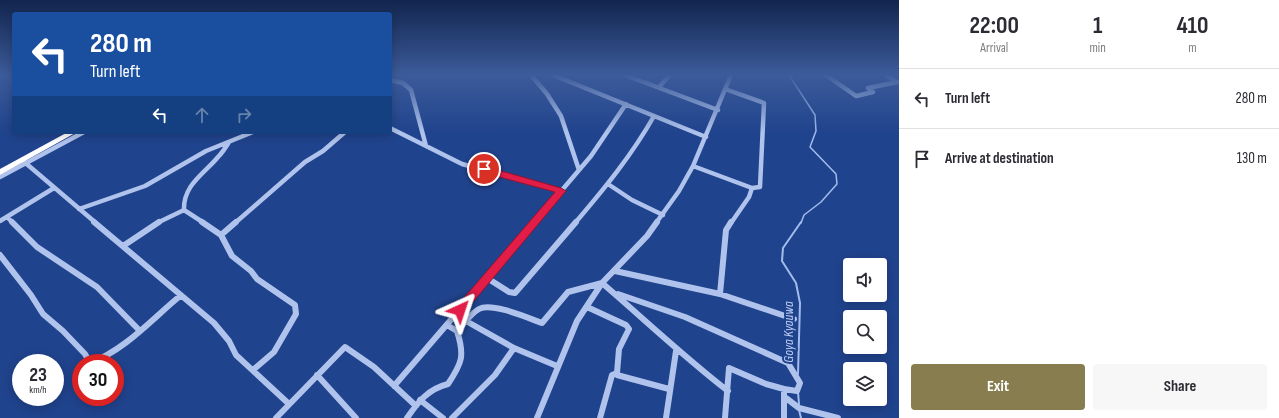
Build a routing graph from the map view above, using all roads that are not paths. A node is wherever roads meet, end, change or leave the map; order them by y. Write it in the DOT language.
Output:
graph roads {
  1 [pos="411,95"];
  2 [pos="547,95"];
  3 [pos="602,95"];
  4 [pos="678,95"];
  5 [pos="723,95"];
  6 [pos="740,95"];
  7 [pos="626,104"];
  8 [pos="718,110"];
  9 [pos="654,116"];
  10 [pos="392,129"];
  11 [pos="64,134"];
  12 [pos="71,134"];
  13 [pos="80,134"];
  14 [pos="248,134"];
  15 [pos="343,134"];
  16 [pos="706,137"];
  17 [pos="229,142"];
  18 [pos="426,146"];
  19 [pos="24,162"];
  20 [pos="694,166"];
  21 [pos="0,169"];
  22 [pos="579,170"];
  23 [pos="0,172"];
  24 [pos="0,177"];
  25 [pos="608,184"];
  26 [pos="54,188"];
  27 [pos="752,188"];
  28 [pos="561,191"];
  29 [pos="80,209"];
  30 [pos="184,210"];
  31 [pos="663,215"];
  32 [pos="7,217"];
  33 [pos="0,221"];
  34 [pos="221,235"];
  35 [pos="123,246"];
  36 [pos="0,255"];
  37 [pos="615,271"];
  38 [pos="487,278"];
  39 [pos="602,283"];
  40 [pos="615,293"];
  41 [pos="720,294"];
  42 [pos="180,296"];
  43 [pos="586,306"];
  44 [pos="794,319"];
  45 [pos="466,321"];
  46 [pos="447,325"];
  47 [pos="139,330"];
  48 [pos="457,331"];
  49 [pos="514,348"];
  50 [pos="676,351"];
  51 [pos="557,366"];
  52 [pos="253,370"];
  53 [pos="317,375"];
  54 [pos="617,375"];
  55 [pos="394,386"];
  56 [pos="669,388"];
  57 [pos="784,389"];
  58 [pos="728,391"];
  59 [pos="786,398"];
  60 [pos="418,403"];
  61 [pos="290,404"];
  62 [pos="276,418"];
  63 [pos="356,418"];
  64 [pos="407,418"];
  65 [pos="443,418"];
  66 [pos="452,418"];
  67 [pos="537,418"];
  68 [pos="600,418"];
  69 [pos="666,418"];
  70 [pos="725,418"];
  71 [pos="784,418"];
  72 [pos="838,418"];
  1 -- 18 [label="street"];
  2 -- 22 [label="street"];
  3 -- 7 [label="street"];
  4 -- 8 [label="street"];
  5 -- 8 [label="street"];
  6 -- 27 [label="street"];
  7 -- 9 [label="street"];
  7 -- 22 [label="street"];
  8 -- 16 [label="street"];
  9 -- 16 [label="street"];
  9 -- 25 [label="street"];
  10 -- 18 [label="street"];
  11 -- 21 [label="highway"];
  12 -- 19 [label="highway"];
  13 -- 19 [label="street"];
  14 -- 17 [label="street"];
  15 -- 34 [label="street"];
  16 -- 20 [label="street"];
  17 -- 29 [label="street"];
  17 -- 30 [label="street"];
  18 -- 28 [label="street"];
  19 -- 23 [label="highway"];
  19 -- 24 [label="street"];
  19 -- 26 [label="street"];
  20 -- 27 [label="street"];
  20 -- 31 [label="street"];
  22 -- 28 [label="street"];
  25 -- 31 [label="street"];
  25 -- 38 [label="street"];
  26 -- 29 [label="street"];
  26 -- 32 [label="street"];
  27 -- 41 [label="street"];
  28 -- 38 [label="street"];
  29 -- 35 [label="street"];
  30 -- 34 [label="street"];
  30 -- 35 [label="street"];
  31 -- 37 [label="street"];
  32 -- 33 [label="street"];
  32 -- 47 [label="street"];
  34 -- 52 [label="street"];
  35 -- 42 [label="street"];
  36 -- 47 [label="street"];
  37 -- 39 [label="street"];
  37 -- 41 [label="street"];
  38 -- 46 [label="street"];
  39 -- 40 [label="street"];
  39 -- 43 [label="street"];
  39 -- 45 [label="street"];
  40 -- 50 [label="street"];
  40 -- 57 [label="street"];
  41 -- 44 [label="street"];
  42 -- 47 [label="street"];
  42 -- 52 [label="street"];
  43 -- 51 [label="street"];
  43 -- 54 [label="street"];
  45 -- 48 [label="street"];
  45 -- 49 [label="street"];
  46 -- 48 [label="street"];
  46 -- 55 [label="street"];
  48 -- 60 [label="street"];
  49 -- 51 [label="street"];
  49 -- 66 [label="street"];
  50 -- 56 [label="street"];
  50 -- 58 [label="street"];
  51 -- 67 [label="street"];
  52 -- 61 [label="street"];
  53 -- 55 [label="street"];
  53 -- 61 [label="street"];
  53 -- 63 [label="street"];
  54 -- 56 [label="street"];
  54 -- 68 [label="street"];
  55 -- 60 [label="street"];
  56 -- 69 [label="street"];
  57 -- 58 [label="street"];
  57 -- 59 [label="street"];
  58 -- 70 [label="street"];
  59 -- 71 [label="street"];
  59 -- 72 [label="street"];
  60 -- 64 [label="street"];
  60 -- 65 [label="street"];
  61 -- 62 [label="street"];
}
